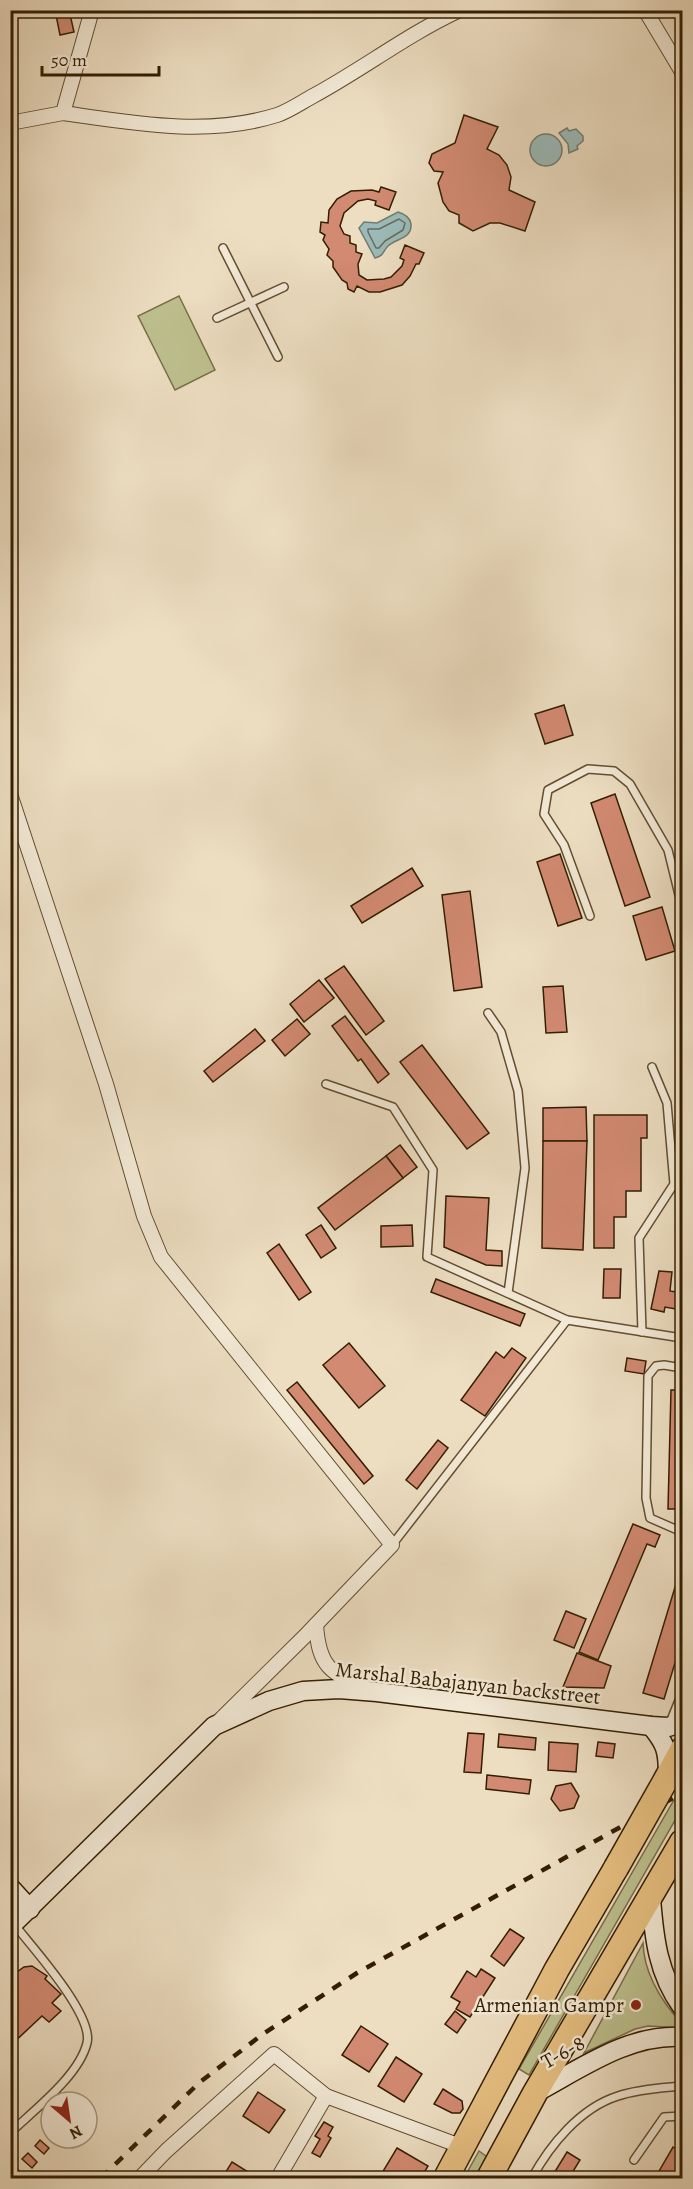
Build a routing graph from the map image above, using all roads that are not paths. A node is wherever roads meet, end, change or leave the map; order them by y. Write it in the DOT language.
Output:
graph roads {
  1 [pos="459,10"];
  2 [pos="645,10"];
  3 [pos="89,14"];
  4 [pos="682,72"];
  5 [pos="63,113"];
  6 [pos="10,123"];
  7 [pos="223,248"];
  8 [pos="284,287"];
  9 [pos="249,303"];
  10 [pos="217,318"];
  11 [pos="278,357"];
  12 [pos="10,794"];
  13 [pos="682,907"];
  14 [pos="590,916"];
  15 [pos="488,1013"];
  16 [pos="652,1067"];
  17 [pos="326,1084"];
  18 [pos="508,1293"];
  19 [pos="567,1320"];
  20 [pos="642,1332"];
  21 [pos="682,1338"];
  22 [pos="682,1368"];
  23 [pos="682,1532"];
  24 [pos="392,1545"];
  25 [pos="316,1625"];
  26 [pos="377,1692"];
  27 [pos="682,1693"];
  28 [pos="667,1725"];
  29 [pos="214,1726"];
  30 [pos="682,1750"];
  31 [pos="668,1776"];
  32 [pos="682,1842"];
  33 [pos="10,1887"];
  34 [pos="651,1898"];
  35 [pos="30,1909"];
  36 [pos="12,1926"];
  37 [pos="682,2007"];
  38 [pos="682,2037"];
  39 [pos="682,2086"];
  40 [pos="536,2093"];
  41 [pos="326,2096"];
  42 [pos="682,2116"];
  43 [pos="10,2133"];
  44 [pos="463,2147"];
  45 [pos="634,2160"];
  46 [pos="140,2178"];
  47 [pos="278,2178"];
  48 [pos="446,2178"];
  49 [pos="489,2178"];
  50 [pos="532,2178"];
  1 -- 5 [label="street"];
  2 -- 4 [label="street"];
  3 -- 5 [label="street"];
  5 -- 6 [label="street"];
  7 -- 9 [label="lane"];
  8 -- 9 [label="lane"];
  9 -- 10 [label="lane"];
  9 -- 11 [label="lane"];
  12 -- 24 [label="street"];
  13 -- 14 [label="lane"];
  15 -- 18 [label="lane"];
  16 -- 20 [label="lane"];
  17 -- 18 [label="lane"];
  18 -- 19 [label="lane"];
  19 -- 20 [label="lane"];
  19 -- 24 [label="lane"];
  20 -- 21 [label="lane"];
  22 -- 23 [label="lane"];
  24 -- 25 [label="street"];
  25 -- 26 [label="street"];
  25 -- 29 [label="street"];
  26 -- 28 [label="street, Marshal Babajanyan backstreet"];
  26 -- 29 [label="street, Marshal Babajanyan backstreet"];
  27 -- 28 [label="lane"];
  28 -- 31 [label="street"];
  29 -- 35 [label="street, Marshal Babajanyan backstreet"];
  30 -- 31 [label="highway"];
  31 -- 44 [label="highway, bridge"];
  32 -- 34 [label="highway"];
  33 -- 35 [label="street"];
  34 -- 37 [label="street"];
  34 -- 40 [label="highway"];
  35 -- 36 [label="street, Marshal Babajanyan backstreet"];
  36 -- 43 [label="lane"];
  38 -- 40 [label="street, T-6-8"];
  39 -- 50 [label="lane"];
  40 -- 49 [label="highway"];
  41 -- 44 [label="street"];
  41 -- 46 [label="street"];
  41 -- 47 [label="street"];
  42 -- 45 [label="lane"];
  44 -- 48 [label="highway"];
}
